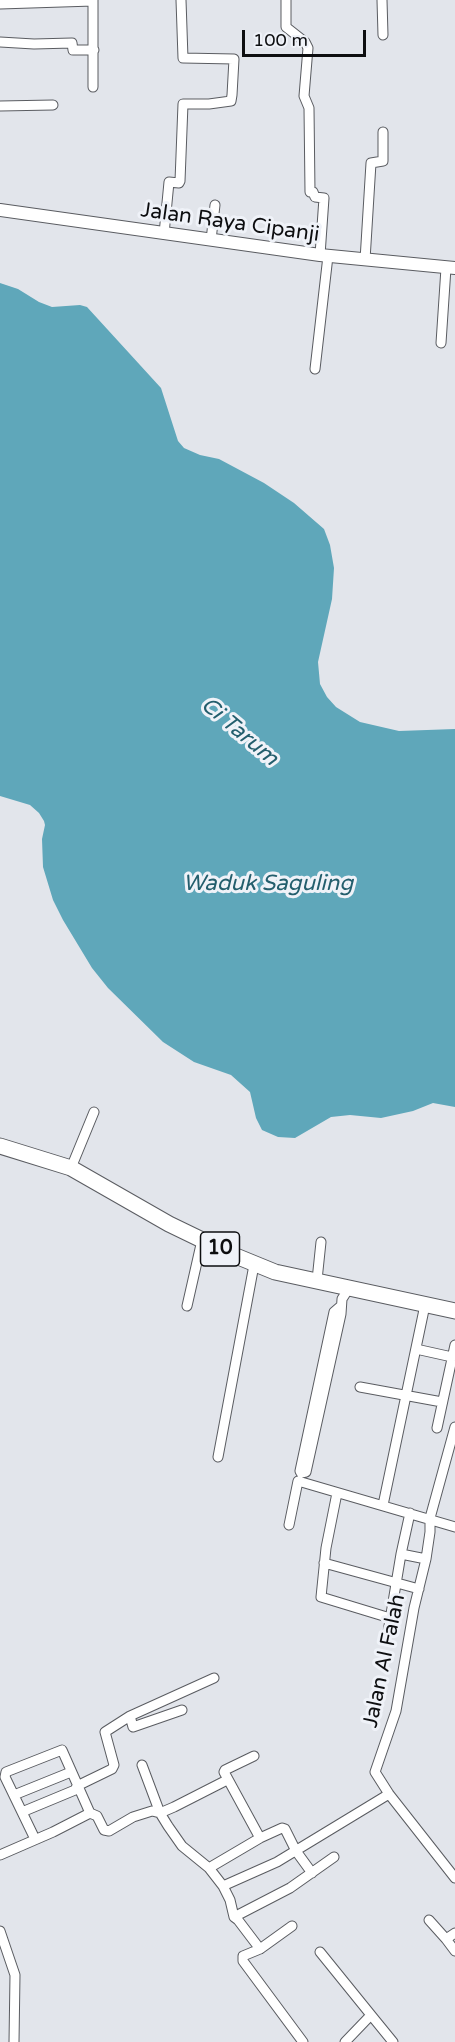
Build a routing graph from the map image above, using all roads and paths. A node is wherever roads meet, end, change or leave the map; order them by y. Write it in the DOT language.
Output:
graph roads {
  1 [pos="93,0"];
  2 [pos="181,0"];
  3 [pos="286,0"];
  4 [pos="382,0"];
  5 [pos="32,1"];
  6 [pos="57,1"];
  7 [pos="0,4"];
  8 [pos="383,35"];
  9 [pos="0,42"];
  10 [pos="94,50"];
  11 [pos="93,87"];
  12 [pos="53,105"];
  13 [pos="0,106"];
  14 [pos="383,132"];
  15 [pos="215,206"];
  16 [pos="0,210"];
  17 [pos="164,234"];
  18 [pos="211,240"];
  19 [pos="324,255"];
  20 [pos="365,260"];
  21 [pos="450,268"];
  22 [pos="441,343"];
  23 [pos="315,369"];
  24 [pos="94,1112"];
  25 [pos="0,1146"];
  26 [pos="71,1168"];
  27 [pos="202,1240"];
  28 [pos="321,1242"];
  29 [pos="254,1265"];
  30 [pos="317,1280"];
  31 [pos="349,1288"];
  32 [pos="425,1305"];
  33 [pos="187,1306"];
  34 [pos="455,1311"];
  35 [pos="455,1345"];
  36 [pos="416,1349"];
  37 [pos="452,1357"];
  38 [pos="360,1387"];
  39 [pos="322,1389"];
  40 [pos="407,1395"];
  41 [pos="442,1402"];
  42 [pos="455,1426"];
  43 [pos="437,1428"];
  44 [pos="218,1457"];
  45 [pos="337,1493"];
  46 [pos="383,1505"];
  47 [pos="410,1513"];
  48 [pos="430,1518"];
  49 [pos="289,1525"];
  50 [pos="455,1527"];
  51 [pos="401,1554"];
  52 [pos="426,1559"];
  53 [pos="324,1563"];
  54 [pos="397,1582"];
  55 [pos="418,1589"];
  56 [pos="390,1618"];
  57 [pos="388,1632"];
  58 [pos="214,1677"];
  59 [pos="182,1710"];
  60 [pos="130,1716"];
  61 [pos="254,1756"];
  62 [pos="142,1765"];
  63 [pos="71,1772"];
  64 [pos="227,1780"];
  65 [pos="77,1786"];
  66 [pos="389,1794"];
  67 [pos="14,1795"];
  68 [pos="22,1812"];
  69 [pos="90,1813"];
  70 [pos="160,1813"];
  71 [pos="260,1838"];
  72 [pos="35,1839"];
  73 [pos="296,1851"];
  74 [pos="0,1855"];
  75 [pos="334,1857"];
  76 [pos="209,1868"];
  77 [pos="312,1873"];
  78 [pos="455,1877"];
  79 [pos="223,1886"];
  80 [pos="234,1917"];
  81 [pos="429,1920"];
  82 [pos="292,1926"];
  83 [pos="0,1931"];
  84 [pos="455,1933"];
  85 [pos="446,1939"];
  86 [pos="260,1949"];
  87 [pos="455,1950"];
  88 [pos="320,1952"];
  89 [pos="371,2015"];
  90 [pos="14,2042"];
  91 [pos="303,2042"];
  92 [pos="345,2042"];
  93 [pos="393,2042"];
  1 -- 6 [label="street"];
  1 -- 10 [label="street"];
  2 -- 17 [label="street"];
  3 -- 19 [label="street"];
  4 -- 8 [label="street"];
  5 -- 6 [label="street"];
  5 -- 7 [label="street"];
  9 -- 10 [label="street"];
  10 -- 11 [label="street"];
  12 -- 13 [label="street"];
  14 -- 20 [label="street"];
  15 -- 18 [label="street"];
  16 -- 17 [label="main road, Jalan Raya Cipanji"];
  17 -- 18 [label="main road, Jalan Raya Cipanji"];
  18 -- 19 [label="main road, Jalan Raya Cipanji"];
  19 -- 20 [label="main road, Jalan Raya Cipanji"];
  19 -- 23 [label="street"];
  20 -- 21 [label="main road, Jalan Raya Cipanji"];
  21 -- 22 [label="street"];
  24 -- 26 [label="street"];
  25 -- 26 [label="highway, 10"];
  26 -- 27 [label="highway, 10"];
  27 -- 29 [label="highway, 10"];
  27 -- 33 [label="street"];
  28 -- 30 [label="street"];
  29 -- 30 [label="highway, 10"];
  29 -- 44 [label="street"];
  30 -- 31 [label="highway, 10"];
  31 -- 32 [label="highway, 10"];
  31 -- 39 [label="street"];
  32 -- 34 [label="highway, 10"];
  32 -- 36 [label="street"];
  35 -- 37 [label="street"];
  36 -- 37 [label="street"];
  36 -- 40 [label="street"];
  37 -- 41 [label="street"];
  38 -- 40 [label="street"];
  39 -- 39 [label="street"];
  40 -- 41 [label="street"];
  40 -- 46 [label="street"];
  41 -- 43 [label="street"];
  42 -- 48 [label="street, Jalan Al Falah"];
  45 -- 46 [label="street"];
  45 -- 49 [label="street"];
  45 -- 53 [label="street"];
  46 -- 47 [label="street"];
  47 -- 48 [label="street"];
  47 -- 51 [label="street"];
  48 -- 50 [label="street"];
  48 -- 52 [label="street, Jalan Al Falah"];
  51 -- 52 [label="street"];
  51 -- 54 [label="street"];
  52 -- 55 [label="street, Jalan Al Falah"];
  53 -- 54 [label="street"];
  53 -- 56 [label="street"];
  54 -- 55 [label="street"];
  54 -- 56 [label="street"];
  55 -- 66 [label="street, Jalan Al Falah"];
  56 -- 57 [label="street"];
  58 -- 60 [label="street"];
  59 -- 60 [label="street"];
  60 -- 65 [label="street"];
  61 -- 64 [label="street"];
  62 -- 70 [label="street"];
  63 -- 65 [label="street"];
  63 -- 67 [label="street"];
  63 -- 67 [label="street"];
  64 -- 70 [label="street"];
  64 -- 71 [label="street"];
  65 -- 68 [label="street"];
  65 -- 69 [label="street"];
  66 -- 73 [label="street"];
  66 -- 78 [label="street, Jalan Al Falah"];
  67 -- 68 [label="street"];
  68 -- 72 [label="street"];
  69 -- 70 [label="street"];
  69 -- 72 [label="street"];
  70 -- 76 [label="street"];
  71 -- 73 [label="street"];
  71 -- 76 [label="street"];
  72 -- 74 [label="street"];
  73 -- 77 [label="street"];
  73 -- 79 [label="street"];
  75 -- 77 [label="street"];
  76 -- 79 [label="street"];
  77 -- 80 [label="street"];
  79 -- 80 [label="street"];
  80 -- 86 [label="street"];
  81 -- 85 [label="street"];
  82 -- 86 [label="street"];
  83 -- 90 [label="street"];
  84 -- 85 [label="street"];
  85 -- 87 [label="street"];
  86 -- 91 [label="street"];
  88 -- 89 [label="street"];
  89 -- 92 [label="street"];
  89 -- 93 [label="street"];
}
